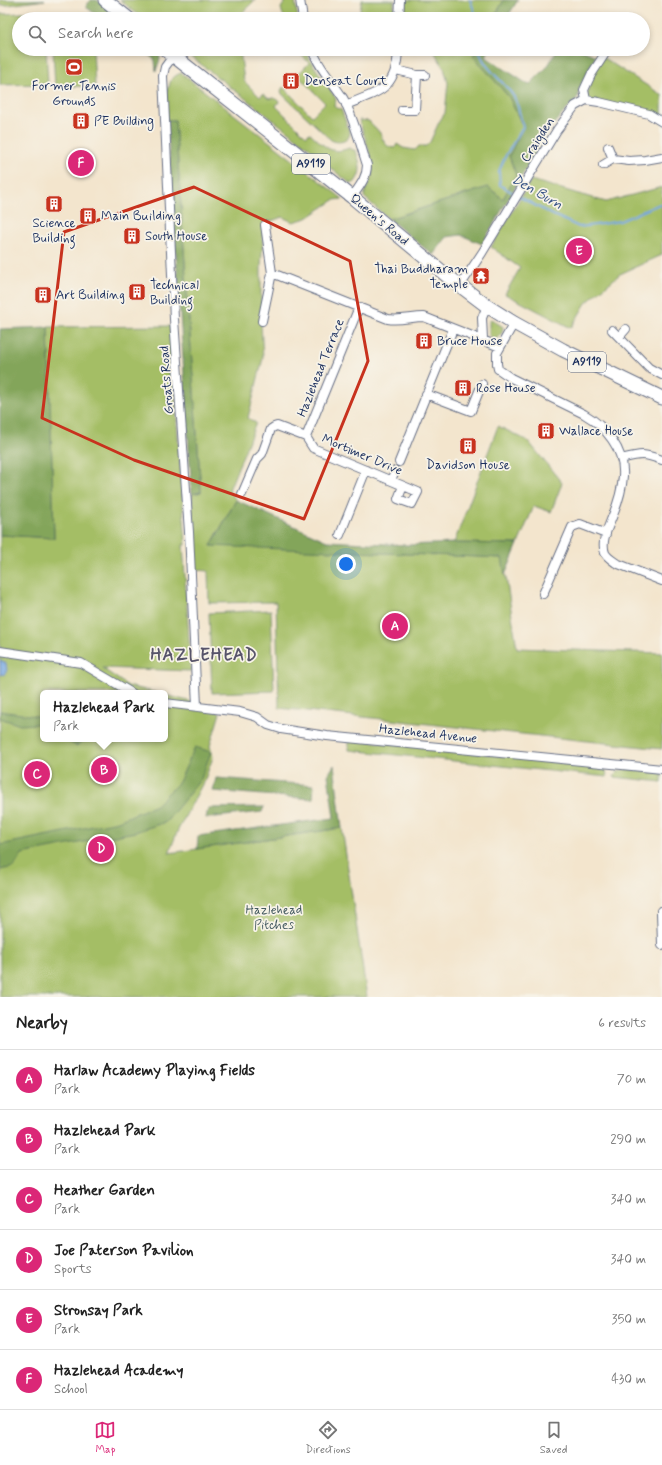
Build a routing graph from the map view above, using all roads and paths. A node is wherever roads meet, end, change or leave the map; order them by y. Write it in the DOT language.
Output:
graph roads {
  1 [pos="105,0"];
  2 [pos="300,0"];
  3 [pos="400,0"];
  4 [pos="120,12"];
  5 [pos="302,12"];
  6 [pos="399,12"];
  7 [pos="168,56"];
  8 [pos="173,56"];
  9 [pos="314,56"];
  10 [pos="397,56"];
  11 [pos="603,56"];
  12 [pos="396,70"];
  13 [pos="586,100"];
  14 [pos="346,105"];
  15 [pos="402,110"];
  16 [pos="662,122"];
  17 [pos="608,147"];
  18 [pos="662,157"];
  19 [pos="613,159"];
  20 [pos="603,165"];
  21 [pos="352,197"];
  22 [pos="265,225"];
  23 [pos="272,273"];
  24 [pos="460,286"];
  25 [pos="487,306"];
  26 [pos="359,307"];
  27 [pos="262,321"];
  28 [pos="514,323"];
  29 [pos="453,329"];
  30 [pos="626,329"];
  31 [pos="612,330"];
  32 [pos="619,337"];
  33 [pos="483,339"];
  34 [pos="500,347"];
  35 [pos="662,375"];
  36 [pos="482,384"];
  37 [pos="426,394"];
  38 [pos="662,398"];
  39 [pos="306,437"];
  40 [pos="621,459"];
  41 [pos="662,460"];
  42 [pos="399,462"];
  43 [pos="366,470"];
  44 [pos="395,471"];
  45 [pos="391,480"];
  46 [pos="403,486"];
  47 [pos="242,494"];
  48 [pos="606,534"];
  49 [pos="340,535"];
  50 [pos="662,581"];
  51 [pos="543,594"];
  52 [pos="0,651"];
  53 [pos="127,690"];
  54 [pos="168,703"];
  55 [pos="197,706"];
  56 [pos="662,769"];
  57 [pos="661,911"];
  58 [pos="662,945"];
  1 -- 4 [label="main road"];
  2 -- 5 [label="street"];
  3 -- 6 [label="street"];
  7 -- 55 [label="street, Groats Road"];
  8 -- 21 [label="main road, Queen's Road / A9119"];
  9 -- 14 [label="street"];
  10 -- 12 [label="street"];
  11 -- 13 [label="street"];
  12 -- 14 [label="street"];
  12 -- 15 [label="street"];
  13 -- 16 [label="street"];
  13 -- 24 [label="street, Craigden"];
  14 -- 21 [label="street"];
  17 -- 19 [label="street"];
  18 -- 19 [label="street"];
  19 -- 20 [label="street"];
  21 -- 24 [label="main road, Queen's Road / A9119"];
  22 -- 23 [label="street"];
  23 -- 26 [label="street"];
  23 -- 27 [label="street"];
  24 -- 25 [label="main road, Queen's Road / A9119"];
  25 -- 28 [label="main road, Queen's Road / A9119"];
  25 -- 33 [label="street"];
  26 -- 29 [label="street"];
  26 -- 39 [label="street, Hazlehead Terrace"];
  28 -- 34 [label="street"];
  28 -- 38 [label="main road, Queen's Road / A9119"];
  29 -- 33 [label="street"];
  29 -- 37 [label="street"];
  30 -- 32 [label="street"];
  31 -- 32 [label="street"];
  32 -- 35 [label="street"];
  33 -- 34 [label="street"];
  34 -- 40 [label="street"];
  36 -- 37 [label="street"];
  37 -- 42 [label="street"];
  39 -- 43 [label="street, Mortimer Drive"];
  39 -- 47 [label="street, Mortimer Drive"];
  40 -- 41 [label="street"];
  40 -- 48 [label="street"];
  43 -- 45 [label="street, Mortimer Drive"];
  43 -- 49 [label="street"];
  44 -- 45 [label="street"];
  45 -- 46 [label="street, Mortimer Drive"];
  48 -- 50 [label="street"];
  48 -- 51 [label="street"];
  52 -- 53 [label="street"];
  54 -- 55 [label="street, Hazlehead Avenue"];
  55 -- 56 [label="street, Hazlehead Avenue"];
  57 -- 58 [label="street"];
}
